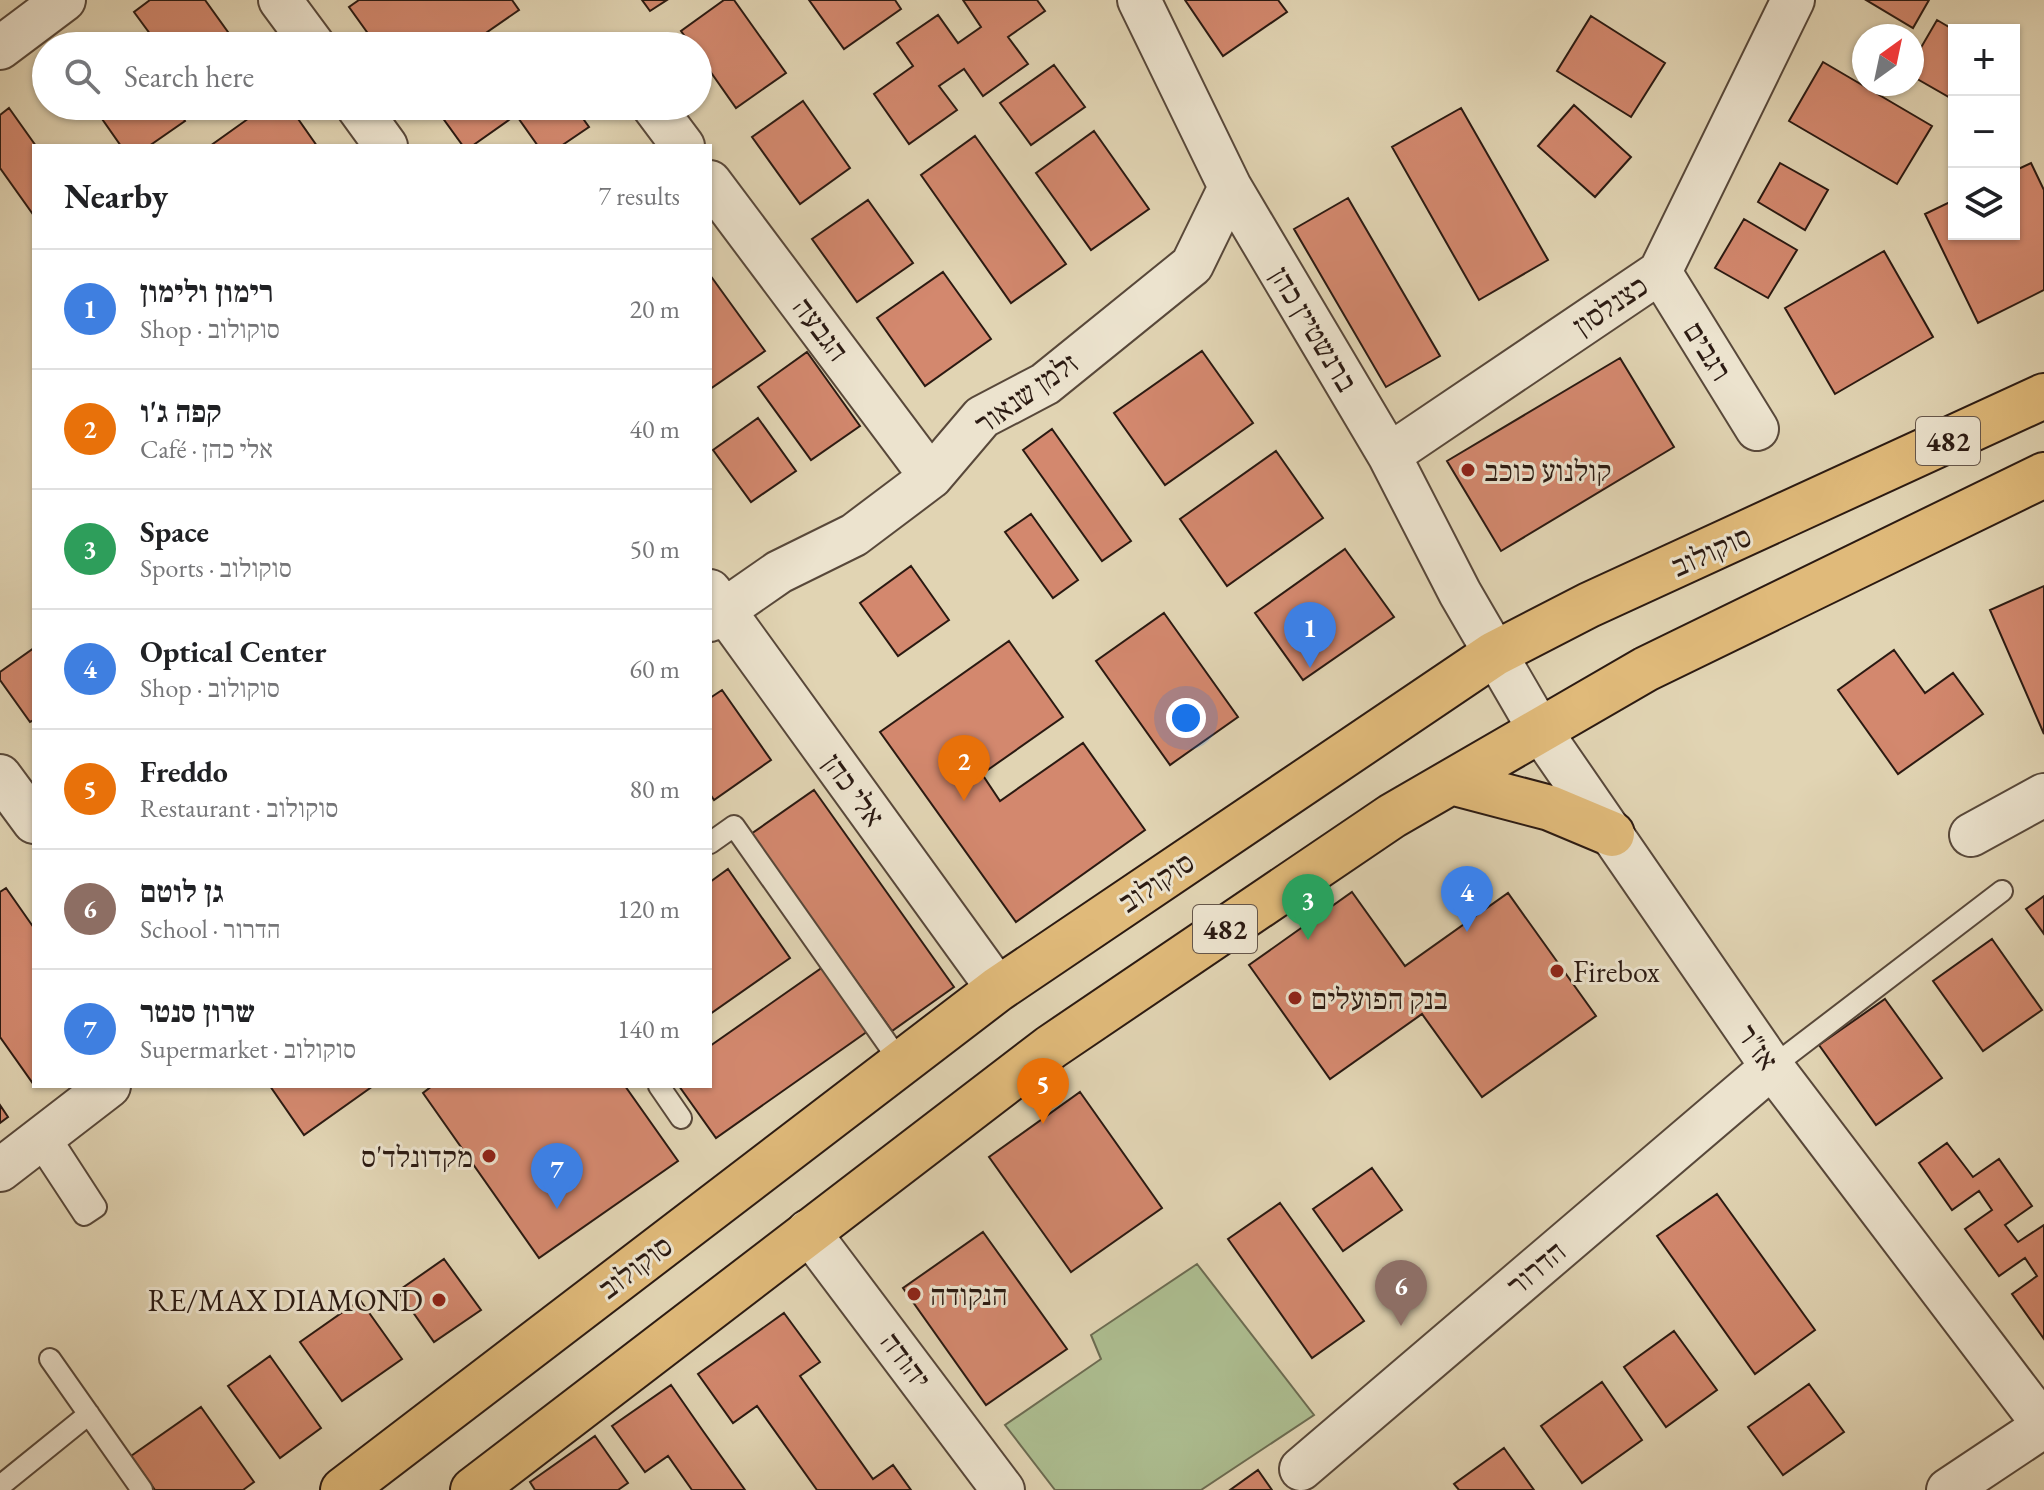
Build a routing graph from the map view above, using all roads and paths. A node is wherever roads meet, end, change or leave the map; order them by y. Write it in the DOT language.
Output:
graph roads {
  1 [pos="64,0"];
  2 [pos="280,0"];
  3 [pos="1139,0"];
  4 [pos="1793,0"];
  5 [pos="304,32"];
  6 [pos="0,48"];
  7 [pos="367,120"];
  8 [pos="664,120"];
  9 [pos="385,144"];
  10 [pos="682,144"];
  11 [pos="712,185"];
  12 [pos="1230,187"];
  13 [pos="1660,272"];
  14 [pos="2044,396"];
  15 [pos="1757,429"];
  16 [pos="1389,455"];
  17 [pos="2044,475"];
  18 [pos="931,477"];
  19 [pos="715,607"];
  20 [pos="1494,654"];
  21 [pos="1539,729"];
  22 [pos="0,776"];
  23 [pos="1451,782"];
  24 [pos="2044,795"];
  25 [pos="31,813"];
  26 [pos="1612,834"];
  27 [pos="1971,835"];
  28 [pos="712,842"];
  29 [pos="2002,891"];
  30 [pos="998,989"];
  31 [pos="901,1063"];
  32 [pos="1772,1067"];
  33 [pos="106,1088"];
  34 [pos="660,1088"];
  35 [pos="681,1118"];
  36 [pos="0,1170"];
  37 [pos="808,1231"];
  38 [pos="50,1359"];
  39 [pos="89,1414"];
  40 [pos="2044,1426"];
  41 [pos="1301,1469"];
  42 [pos="0,1486"];
  43 [pos="142,1490"];
  44 [pos="343,1490"];
  45 [pos="473,1490"];
  46 [pos="1003,1490"];
  47 [pos="1948,1490"];
  1 -- 6 [label="street"];
  2 -- 5 [label="street"];
  3 -- 12 [label="street, ברנשטיין כהן"];
  4 -- 13 [label="street, כצנלסון"];
  7 -- 9 [label="street"];
  8 -- 10 [label="street"];
  11 -- 18 [label="street, הגבעה"];
  12 -- 16 [label="street, ברנשטיין כהן"];
  12 -- 18 [label="street, זלמן שנאור"];
  13 -- 15 [label="street, רגבים"];
  13 -- 16 [label="street, כצנלסון"];
  14 -- 20 [label="main road, סוקולוב / 482"];
  16 -- 20 [label="street, ברנשטיין כהן"];
  17 -- 21 [label="main road, 482"];
  18 -- 19 [label="street, זלמן שנאור"];
  19 -- 30 [label="street, אלי כהן"];
  20 -- 21 [label="street, אז\"ר"];
  20 -- 30 [label="main road, סוקולוב / 482"];
  21 -- 23 [label="main road, 482"];
  21 -- 26 [label="street, אז\"ר"];
  22 -- 25 [label="street"];
  23 -- 26 [label="main road"];
  23 -- 37 [label="main road, 482"];
  24 -- 27 [label="street"];
  26 -- 32 [label="street, אז\"ר"];
  28 -- 31 [label="lane"];
  29 -- 32 [label="lane"];
  30 -- 31 [label="main road, סוקולוב / 482"];
  31 -- 44 [label="main road, סוקולוב / 482"];
  32 -- 40 [label="street, אז\"ר"];
  32 -- 41 [label="street, הדרור"];
  33 -- 36 [label="street"];
  34 -- 35 [label="lane"];
  37 -- 45 [label="main road, 482"];
  37 -- 46 [label="street, יהודה"];
  38 -- 39 [label="lane"];
  39 -- 42 [label="lane"];
  39 -- 43 [label="lane"];
  40 -- 47 [label="street"];
}
